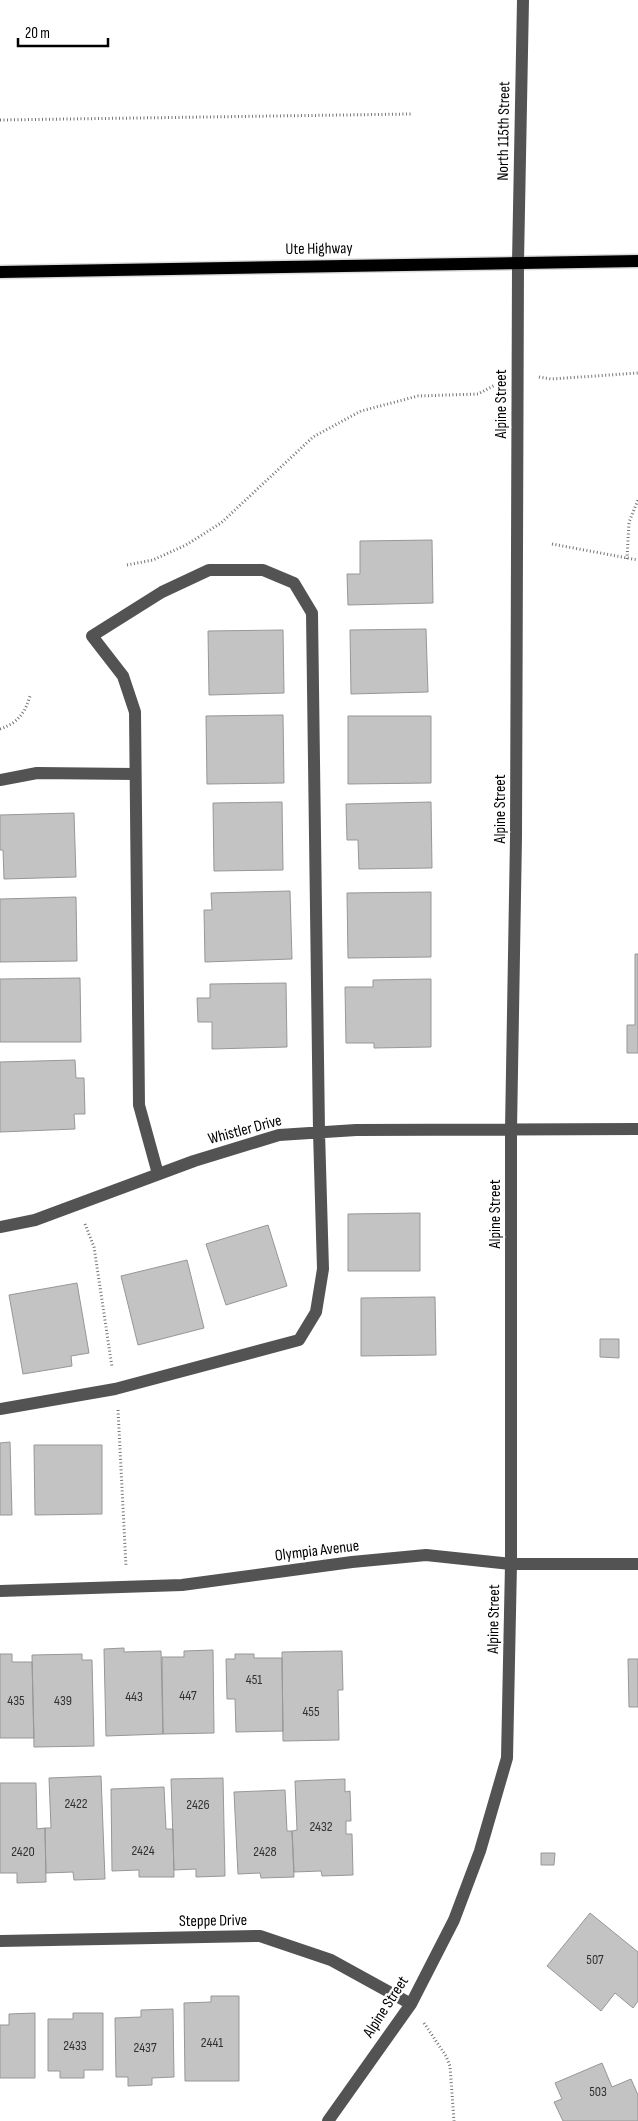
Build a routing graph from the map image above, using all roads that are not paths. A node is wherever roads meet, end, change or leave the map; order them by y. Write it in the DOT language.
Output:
graph roads {
  1 [pos="523,0"];
  2 [pos="518,262"];
  3 [pos="638,262"];
  4 [pos="0,272"];
  5 [pos="135,774"];
  6 [pos="0,780"];
  7 [pos="638,1128"];
  8 [pos="511,1130"];
  9 [pos="319,1132"];
  10 [pos="158,1174"];
  11 [pos="0,1227"];
  12 [pos="0,1409"];
  13 [pos="511,1564"];
  14 [pos="638,1564"];
  15 [pos="0,1591"];
  16 [pos="0,1941"];
  17 [pos="411,2004"];
  18 [pos="328,2121"];
  1 -- 2 [label="street, North 115th Street"];
  2 -- 3 [label="main road, Ute Highway"];
  2 -- 4 [label="main road, Ute Highway"];
  2 -- 8 [label="street, Alpine Street"];
  5 -- 6 [label="street"];
  5 -- 9 [label="street"];
  5 -- 10 [label="street"];
  7 -- 8 [label="street, Whistler Drive"];
  8 -- 9 [label="street, Whistler Drive"];
  8 -- 13 [label="street, Alpine Street"];
  9 -- 10 [label="street, Whistler Drive"];
  9 -- 12 [label="street"];
  10 -- 11 [label="street, Whistler Drive"];
  13 -- 14 [label="street, Olympia Avenue"];
  13 -- 15 [label="street, Olympia Avenue"];
  13 -- 17 [label="street, Alpine Street"];
  16 -- 17 [label="street, Steppe Drive"];
  17 -- 18 [label="street, Alpine Street"];
}
